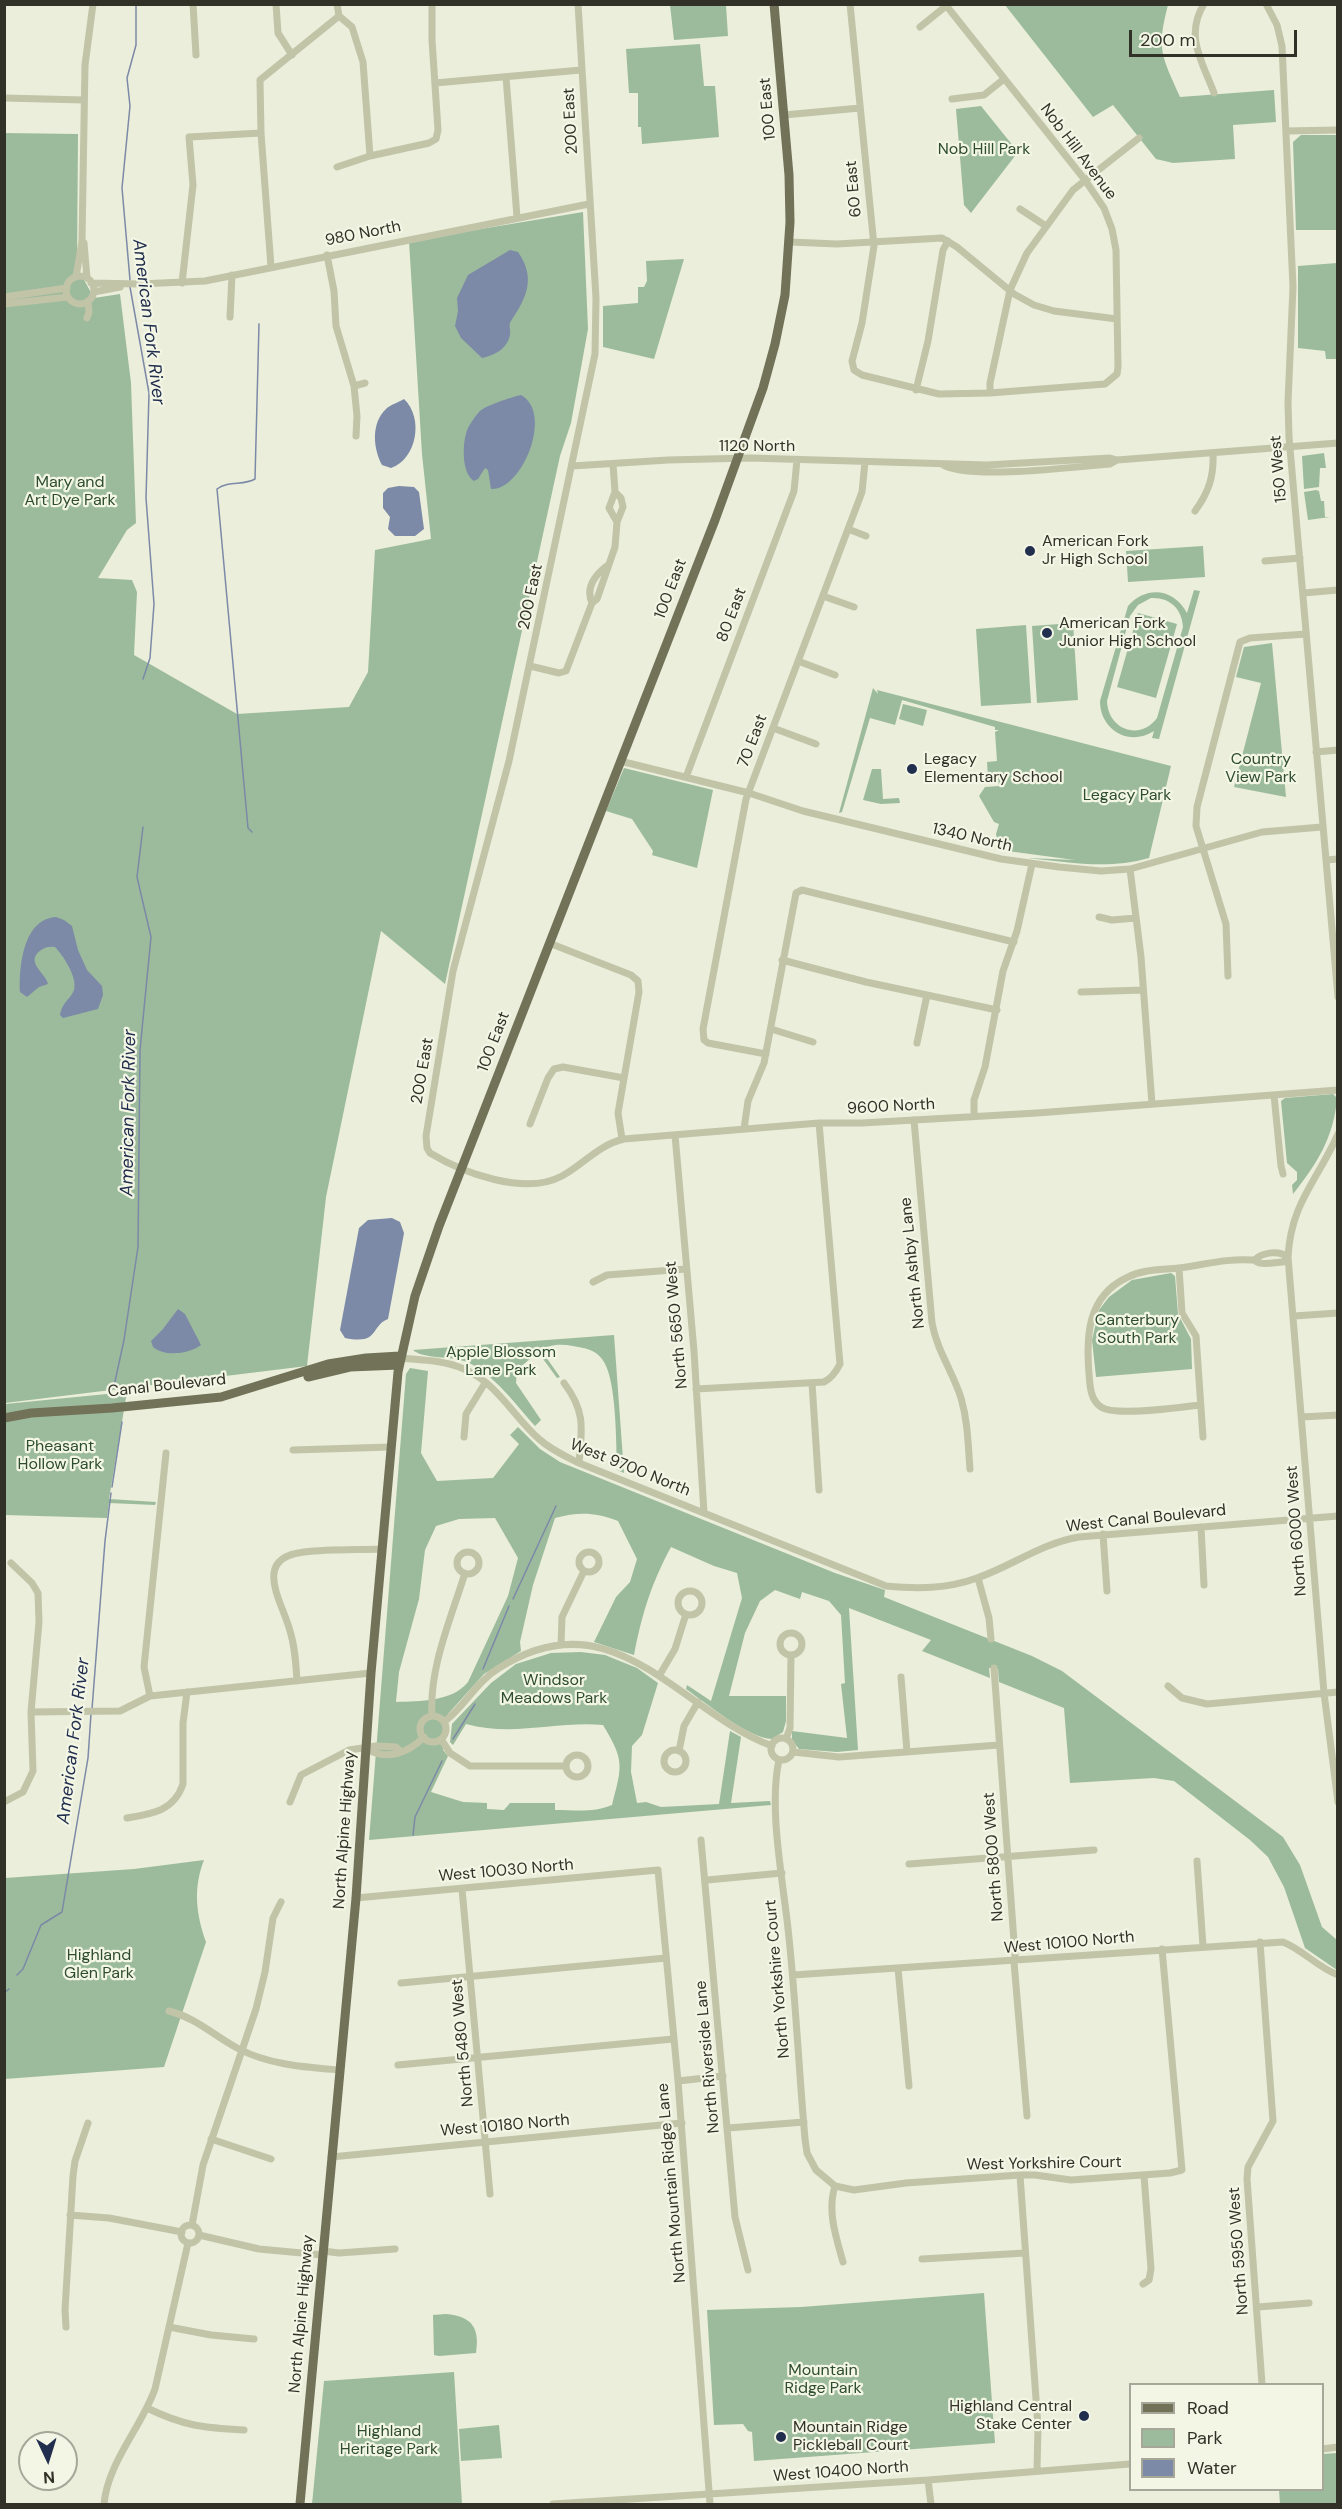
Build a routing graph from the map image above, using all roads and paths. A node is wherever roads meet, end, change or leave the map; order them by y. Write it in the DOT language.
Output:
graph roads {
  1 [pos="93,4"];
  2 [pos="193,4"];
  3 [pos="276,4"];
  4 [pos="337,4"];
  5 [pos="432,4"];
  6 [pos="578,4"];
  7 [pos="774,4"];
  8 [pos="850,4"];
  9 [pos="1204,4"];
  10 [pos="1266,4"];
  11 [pos="946,5"];
  12 [pos="339,16"];
  13 [pos="920,27"];
  14 [pos="196,55"];
  15 [pos="292,55"];
  16 [pos="581,70"];
  17 [pos="506,77"];
  18 [pos="1004,79"];
  19 [pos="435,83"];
  20 [pos="1214,93"];
  21 [pos="4,98"];
  22 [pos="952,99"];
  23 [pos="84,100"];
  24 [pos="860,108"];
  25 [pos="784,115"];
  26 [pos="1338,130"];
  27 [pos="1286,131"];
  28 [pos="261,133"];
  29 [pos="1138,138"];
  30 [pos="370,156"];
  31 [pos="337,167"];
  32 [pos="1085,180"];
  33 [pos="589,204"];
  34 [pos="1020,208"];
  35 [pos="518,217"];
  36 [pos="1046,226"];
  37 [pos="82,241"];
  38 [pos="873,241"];
  39 [pos="948,241"];
  40 [pos="790,242"];
  41 [pos="327,255"];
  42 [pos="271,267"];
  43 [pos="232,275"];
  44 [pos="76,277"];
  45 [pos="89,280"];
  46 [pos="182,283"];
  47 [pos="120,285"];
  48 [pos="67,288"];
  49 [pos="1010,290"];
  50 [pos="94,292"];
  51 [pos="4,297"];
  52 [pos="68,297"];
  53 [pos="88,301"];
  54 [pos="4,304"];
  55 [pos="79,304"];
  56 [pos="230,317"];
  57 [pos="1118,319"];
  58 [pos="365,382"];
  59 [pos="354,386"];
  60 [pos="916,390"];
  61 [pos="990,393"];
  62 [pos="356,436"];
  63 [pos="1338,443"];
  64 [pos="1290,447"];
  65 [pos="1213,453"];
  66 [pos="737,459"];
  67 [pos="797,460"];
  68 [pos="865,462"];
  69 [pos="613,464"];
  70 [pos="572,466"];
  71 [pos="615,492"];
  72 [pos="1195,511"];
  73 [pos="617,522"];
  74 [pos="848,529"];
  75 [pos="866,536"];
  76 [pos="1300,558"];
  77 [pos="1265,561"];
  78 [pos="1338,590"];
  79 [pos="1303,593"];
  80 [pos="823,596"];
  81 [pos="854,607"];
  82 [pos="1306,634"];
  83 [pos="798,661"];
  84 [pos="530,666"];
  85 [pos="835,675"];
  86 [pos="773,728"];
  87 [pos="816,744"];
  88 [pos="1338,750"];
  89 [pos="1316,752"];
  90 [pos="620,760"];
  91 [pos="686,777"];
  92 [pos="749,793"];
  93 [pos="1322,827"];
  94 [pos="1203,848"];
  95 [pos="1338,859"];
  96 [pos="1326,860"];
  97 [pos="1032,864"];
  98 [pos="1130,869"];
  99 [pos="1099,917"];
  100 [pos="1136,918"];
  101 [pos="1335,934"];
  102 [pos="1014,942"];
  103 [pos="549,943"];
  104 [pos="782,960"];
  105 [pos="1228,976"];
  106 [pos="1143,990"];
  107 [pos="1081,992"];
  108 [pos="927,995"];
  109 [pos="1338,997"];
  110 [pos="997,1010"];
  111 [pos="771,1029"];
  112 [pos="813,1042"];
  113 [pos="917,1043"];
  114 [pos="766,1054"];
  115 [pos="624,1078"];
  116 [pos="1338,1090"];
  117 [pos="1274,1095"];
  118 [pos="1152,1104"];
  119 [pos="974,1116"];
  120 [pos="914,1120"];
  121 [pos="819,1123"];
  122 [pos="530,1124"];
  123 [pos="744,1129"];
  124 [pos="1338,1134"];
  125 [pos="675,1135"];
  126 [pos="622,1139"];
  127 [pos="462,1164"];
  128 [pos="1284,1174"];
  129 [pos="1288,1257"];
  130 [pos="1179,1268"];
  131 [pos="686,1269"];
  132 [pos="593,1282"];
  133 [pos="1338,1313"];
  134 [pos="1294,1316"];
  135 [pos="400,1360"];
  136 [pos="485,1383"];
  137 [pos="564,1383"];
  138 [pos="812,1383"];
  139 [pos="696,1389"];
  140 [pos="1200,1405"];
  141 [pos="1338,1414"];
  142 [pos="1302,1417"];
  143 [pos="4,1418"];
  144 [pos="4,1424"];
  145 [pos="464,1437"];
  146 [pos="1203,1437"];
  147 [pos="391,1447"];
  148 [pos="293,1450"];
  149 [pos="166,1453"];
  150 [pos="579,1463"];
  151 [pos="970,1469"];
  152 [pos="819,1490"];
  153 [pos="704,1513"];
  154 [pos="1338,1516"];
  155 [pos="1310,1517"];
  156 [pos="1200,1527"];
  157 [pos="1103,1534"];
  158 [pos="382,1549"];
  159 [pos="11,1563"];
  160 [pos="584,1571"];
  161 [pos="465,1573"];
  162 [pos="978,1578"];
  163 [pos="1204,1585"];
  164 [pos="886,1586"];
  165 [pos="1107,1591"];
  166 [pos="686,1614"];
  167 [pos="991,1639"];
  168 [pos="561,1646"];
  169 [pos="791,1656"];
  170 [pos="994,1668"];
  171 [pos="371,1673"];
  172 [pos="659,1676"];
  173 [pos="901,1677"];
  174 [pos="297,1681"];
  175 [pos="1168,1686"];
  176 [pos="187,1692"];
  177 [pos="1338,1692"];
  178 [pos="1324,1693"];
  179 [pos="150,1696"];
  180 [pos="698,1702"];
  181 [pos="31,1712"];
  182 [pos="432,1716"];
  183 [pos="444,1722"];
  184 [pos="424,1737"];
  185 [pos="441,1739"];
  186 [pos="786,1739"];
  187 [pos="999,1745"];
  188 [pos="772,1746"];
  189 [pos="367,1749"];
  190 [pos="679,1751"];
  191 [pos="793,1752"];
  192 [pos="907,1752"];
  193 [pos="780,1760"];
  194 [pos="566,1766"];
  195 [pos="4,1802"];
  196 [pos="290,1802"];
  197 [pos="1338,1802"];
  198 [pos="127,1818"];
  199 [pos="702,1840"];
  200 [pos="1094,1850"];
  201 [pos="1008,1857"];
  202 [pos="1197,1861"];
  203 [pos="909,1864"];
  204 [pos="658,1870"];
  205 [pos="782,1872"];
  206 [pos="706,1880"];
  207 [pos="462,1888"];
  208 [pos="356,1898"];
  209 [pos="281,1902"];
  210 [pos="1260,1942"];
  211 [pos="1203,1946"];
  212 [pos="1162,1949"];
  213 [pos="666,1958"];
  214 [pos="1014,1962"];
  215 [pos="898,1968"];
  216 [pos="793,1975"];
  217 [pos="1338,1975"];
  218 [pos="471,1976"];
  219 [pos="401,1983"];
  220 [pos="169,2011"];
  221 [pos="673,2039"];
  222 [pos="241,2050"];
  223 [pos="477,2056"];
  224 [pos="398,2064"];
  225 [pos="334,2069"];
  226 [pos="723,2076"];
  227 [pos="678,2081"];
  228 [pos="909,2086"];
  229 [pos="1027,2115"];
  230 [pos="804,2122"];
  231 [pos="88,2123"];
  232 [pos="682,2123"];
  233 [pos="729,2128"];
  234 [pos="211,2139"];
  235 [pos="486,2141"];
  236 [pos="331,2157"];
  237 [pos="271,2159"];
  238 [pos="1020,2175"];
  239 [pos="1144,2175"];
  240 [pos="835,2186"];
  241 [pos="490,2194"];
  242 [pos="70,2215"];
  243 [pos="192,2225"];
  244 [pos="182,2232"];
  245 [pos="199,2235"];
  246 [pos="188,2243"];
  247 [pos="395,2249"];
  248 [pos="323,2253"];
  249 [pos="1025,2253"];
  250 [pos="922,2259"];
  251 [pos="843,2262"];
  252 [pos="748,2270"];
  253 [pos="1143,2284"];
  254 [pos="1310,2303"];
  255 [pos="1258,2307"];
  256 [pos="66,2327"];
  257 [pos="170,2327"];
  258 [pos="254,2339"];
  259 [pos="1262,2383"];
  260 [pos="147,2408"];
  261 [pos="244,2430"];
  262 [pos="1129,2464"];
  263 [pos="1037,2470"];
  264 [pos="928,2480"];
  265 [pos="709,2494"];
  266 [pos="104,2505"];
  267 [pos="300,2505"];
  268 [pos="554,2505"];
  269 [pos="710,2505"];
  270 [pos="931,2505"];
  1 -- 23 [label="street"];
  2 -- 14 [label="street"];
  3 -- 15 [label="street"];
  4 -- 12 [label="street"];
  5 -- 19 [label="street"];
  6 -- 16 [label="street, 200 East"];
  7 -- 25 [label="main road, 100 East"];
  8 -- 24 [label="street, 60 East"];
  9 -- 20 [label="street"];
  10 -- 27 [label="street, 150 West"];
  11 -- 13 [label="street"];
  11 -- 18 [label="street, Nob Hill Avenue"];
  12 -- 15 [label="street"];
  12 -- 30 [label="street"];
  15 -- 28 [label="street"];
  16 -- 17 [label="street"];
  16 -- 33 [label="street, 200 East"];
  17 -- 19 [label="street"];
  17 -- 35 [label="street"];
  18 -- 22 [label="street"];
  18 -- 32 [label="street, Nob Hill Avenue"];
  19 -- 30 [label="street"];
  21 -- 23 [label="street"];
  23 -- 37 [label="street"];
  24 -- 25 [label="street"];
  24 -- 38 [label="street, 60 East"];
  25 -- 40 [label="main road, 100 East"];
  26 -- 27 [label="street"];
  27 -- 64 [label="street, 150 West"];
  28 -- 42 [label="street"];
  28 -- 46 [label="street"];
  29 -- 32 [label="street"];
  30 -- 31 [label="street"];
  32 -- 36 [label="street"];
  32 -- 57 [label="street, Nob Hill Avenue"];
  33 -- 35 [label="street, 980 North"];
  33 -- 70 [label="street, 200 East"];
  34 -- 36 [label="street"];
  35 -- 41 [label="street, 980 North"];
  36 -- 49 [label="street"];
  37 -- 44 [label="street"];
  37 -- 45 [label="street"];
  38 -- 39 [label="street"];
  38 -- 40 [label="street"];
  38 -- 60 [label="street, 60 East"];
  39 -- 49 [label="street"];
  39 -- 60 [label="street"];
  40 -- 66 [label="main road, 100 East"];
  41 -- 42 [label="street, 980 North"];
  41 -- 59 [label="street"];
  42 -- 43 [label="street, 980 North"];
  43 -- 46 [label="street, 980 North"];
  43 -- 56 [label="street"];
  44 -- 45 [label="street"];
  44 -- 48 [label="street"];
  45 -- 47 [label="street, 980 North"];
  45 -- 50 [label="street"];
  46 -- 47 [label="street, 980 North"];
  47 -- 50 [label="street, 980 North"];
  48 -- 51 [label="street"];
  48 -- 52 [label="street"];
  49 -- 57 [label="street"];
  49 -- 61 [label="street"];
  50 -- 53 [label="street"];
  52 -- 54 [label="street"];
  52 -- 55 [label="street"];
  53 -- 55 [label="street"];
  53 -- 55 [label="street"];
  57 -- 61 [label="street, Nob Hill Avenue"];
  58 -- 59 [label="street"];
  59 -- 62 [label="street"];
  60 -- 61 [label="street"];
  63 -- 64 [label="street, 1120 North"];
  64 -- 65 [label="street, 1120 North"];
  64 -- 76 [label="street, 150 West"];
  65 -- 68 [label="street, 1120 North"];
  65 -- 72 [label="street"];
  66 -- 67 [label="street, 1120 North"];
  66 -- 69 [label="street, 1120 North"];
  66 -- 90 [label="main road, 100 East"];
  67 -- 68 [label="street, 1120 North"];
  67 -- 91 [label="street, 80 East"];
  68 -- 74 [label="street, 70 East"];
  69 -- 70 [label="street, 1120 North"];
  69 -- 71 [label="street"];
  70 -- 84 [label="street, 200 East"];
  71 -- 73 [label="street"];
  71 -- 73 [label="street"];
  73 -- 84 [label="street"];
  74 -- 75 [label="street"];
  74 -- 80 [label="street, 70 East"];
  76 -- 77 [label="street"];
  76 -- 79 [label="street, 150 West"];
  78 -- 79 [label="street"];
  79 -- 82 [label="street, 150 West"];
  80 -- 81 [label="street"];
  80 -- 83 [label="street, 70 East"];
  82 -- 89 [label="street, 150 West"];
  82 -- 94 [label="street"];
  83 -- 85 [label="street"];
  83 -- 86 [label="street, 70 East"];
  84 -- 127 [label="street, 200 East"];
  86 -- 87 [label="street"];
  86 -- 92 [label="street, 70 East"];
  88 -- 89 [label="street"];
  89 -- 93 [label="street, 150 West"];
  90 -- 91 [label="street, 1340 North"];
  90 -- 103 [label="main road, 100 East"];
  91 -- 92 [label="street, 1340 North"];
  92 -- 97 [label="street, 1340 North"];
  92 -- 114 [label="street, 70 East"];
  93 -- 94 [label="street, 1340 North"];
  93 -- 96 [label="street, 150 West"];
  94 -- 98 [label="street, 1340 North"];
  94 -- 105 [label="street"];
  95 -- 96 [label="street"];
  96 -- 101 [label="street, 150 West"];
  97 -- 98 [label="street, 1340 North"];
  97 -- 102 [label="street"];
  98 -- 100 [label="street"];
  99 -- 100 [label="street"];
  100 -- 106 [label="street"];
  101 -- 109 [label="street, 150 West"];
  102 -- 104 [label="street"];
  102 -- 110 [label="street"];
  103 -- 115 [label="street"];
  103 -- 127 [label="main road, 100 East"];
  104 -- 108 [label="street"];
  104 -- 111 [label="street"];
  106 -- 107 [label="street"];
  106 -- 118 [label="street"];
  108 -- 110 [label="street"];
  108 -- 113 [label="street"];
  110 -- 119 [label="street"];
  111 -- 112 [label="street"];
  111 -- 114 [label="street"];
  114 -- 123 [label="street"];
  115 -- 122 [label="street"];
  115 -- 126 [label="street"];
  116 -- 117 [label="street, 9600 North"];
  117 -- 118 [label="street, 9600 North"];
  117 -- 128 [label="street"];
  118 -- 119 [label="street, 9600 North"];
  119 -- 120 [label="street, 9600 North"];
  120 -- 121 [label="street, 9600 North"];
  120 -- 151 [label="street, North Ashby Lane"];
  121 -- 123 [label="street, 9600 North"];
  121 -- 138 [label="street"];
  123 -- 125 [label="street, 9600 North"];
  124 -- 129 [label="street, North 6000 West"];
  125 -- 126 [label="street, 9600 North"];
  125 -- 131 [label="street, North 5650 West"];
  126 -- 127 [label="street, 9600 North"];
  127 -- 135 [label="main road, North Alpine Highway"];
  129 -- 130 [label="street"];
  129 -- 134 [label="street, North 6000 West"];
  130 -- 140 [label="street"];
  130 -- 140 [label="street"];
  131 -- 132 [label="street"];
  131 -- 139 [label="street, North 5650 West"];
  133 -- 134 [label="street"];
  134 -- 142 [label="street, North 6000 West"];
  135 -- 136 [label="street, West 9700 North"];
  135 -- 143 [label="main road, Canal Boulevard"];
  135 -- 144 [label="main road, Canal Boulevard"];
  135 -- 147 [label="main road, North Alpine Highway"];
  136 -- 145 [label="street"];
  136 -- 150 [label="street, West 9700 North"];
  137 -- 150 [label="street"];
  138 -- 139 [label="street"];
  138 -- 152 [label="street"];
  139 -- 153 [label="street, North 5650 West"];
  140 -- 146 [label="street"];
  141 -- 142 [label="street"];
  142 -- 155 [label="street, North 6000 West"];
  147 -- 148 [label="street"];
  147 -- 158 [label="main road, North Alpine Highway"];
  149 -- 179 [label="street"];
  150 -- 153 [label="street, West 9700 North"];
  153 -- 164 [label="street, West 9700 North"];
  154 -- 155 [label="street, West Canal Boulevard"];
  155 -- 156 [label="street, West Canal Boulevard"];
  155 -- 178 [label="street, North 6000 West"];
  156 -- 157 [label="street, West Canal Boulevard"];
  156 -- 163 [label="street"];
  157 -- 162 [label="street, West Canal Boulevard"];
  157 -- 165 [label="street"];
  158 -- 171 [label="main road, North Alpine Highway"];
  158 -- 174 [label="street"];
  159 -- 181 [label="street"];
  160 -- 168 [label="street"];
  161 -- 182 [label="street"];
  162 -- 164 [label="street, West Canal Boulevard"];
  162 -- 167 [label="street"];
  166 -- 172 [label="street"];
  168 -- 172 [label="street"];
  168 -- 183 [label="street"];
  169 -- 186 [label="street"];
  170 -- 187 [label="street, North 5800 West"];
  171 -- 174 [label="street"];
  171 -- 189 [label="main road, North Alpine Highway"];
  172 -- 180 [label="street"];
  173 -- 192 [label="street"];
  174 -- 176 [label="street"];
  175 -- 178 [label="street"];
  176 -- 179 [label="street"];
  176 -- 198 [label="street"];
  177 -- 178 [label="street"];
  178 -- 197 [label="street, North 6000 West"];
  179 -- 181 [label="street"];
  180 -- 188 [label="street"];
  180 -- 190 [label="street"];
  181 -- 195 [label="street"];
  182 -- 183 [label="street"];
  182 -- 184 [label="street"];
  183 -- 185 [label="street"];
  184 -- 185 [label="street"];
  184 -- 189 [label="street"];
  185 -- 194 [label="street"];
  186 -- 188 [label="street"];
  186 -- 191 [label="street"];
  187 -- 192 [label="street"];
  187 -- 201 [label="street, North 5800 West"];
  188 -- 193 [label="street"];
  189 -- 196 [label="street"];
  189 -- 208 [label="main road, North Alpine Highway"];
  191 -- 192 [label="street"];
  191 -- 193 [label="street"];
  193 -- 205 [label="street, North Yorkshire Court"];
  199 -- 206 [label="street, North Riverside Lane"];
  200 -- 201 [label="street"];
  201 -- 203 [label="street"];
  201 -- 214 [label="street, North 5800 West"];
  202 -- 211 [label="street"];
  204 -- 207 [label="street, West 10030 North"];
  204 -- 213 [label="street, North Mountain Ridge Lane"];
  205 -- 206 [label="street"];
  205 -- 216 [label="street, North Yorkshire Court"];
  206 -- 226 [label="street, North Riverside Lane"];
  207 -- 208 [label="street, West 10030 North"];
  207 -- 218 [label="street, North 5480 West"];
  208 -- 225 [label="main road, North Alpine Highway"];
  209 -- 222 [label="street"];
  210 -- 211 [label="street, West 10100 North"];
  210 -- 217 [label="street, West 10100 North"];
  210 -- 255 [label="street, North 5950 West"];
  211 -- 212 [label="street, West 10100 North"];
  212 -- 214 [label="street, West 10100 North"];
  212 -- 239 [label="street, West Yorkshire Court"];
  213 -- 218 [label="street"];
  213 -- 221 [label="street, North Mountain Ridge Lane"];
  214 -- 215 [label="street, West 10100 North"];
  214 -- 229 [label="street, North 5800 West"];
  215 -- 216 [label="street, West 10100 North"];
  215 -- 228 [label="street"];
  216 -- 230 [label="street, North Yorkshire Court"];
  218 -- 219 [label="street"];
  218 -- 223 [label="street, North 5480 West"];
  220 -- 222 [label="street"];
  221 -- 223 [label="street"];
  221 -- 227 [label="street, North Mountain Ridge Lane"];
  222 -- 225 [label="street"];
  222 -- 234 [label="street"];
  223 -- 224 [label="street"];
  223 -- 235 [label="street, North 5480 West"];
  225 -- 236 [label="main road, North Alpine Highway"];
  226 -- 227 [label="street"];
  226 -- 233 [label="street, North Riverside Lane"];
  227 -- 232 [label="street, North Mountain Ridge Lane"];
  230 -- 233 [label="street"];
  230 -- 240 [label="street, North Yorkshire Court"];
  231 -- 242 [label="street"];
  232 -- 235 [label="street, West 10180 North"];
  232 -- 265 [label="street, North Mountain Ridge Lane"];
  233 -- 252 [label="street, North Riverside Lane"];
  234 -- 237 [label="street"];
  234 -- 243 [label="street"];
  235 -- 236 [label="street, West 10180 North"];
  235 -- 241 [label="street, North 5480 West"];
  236 -- 248 [label="main road, North Alpine Highway"];
  238 -- 239 [label="street, West Yorkshire Court"];
  238 -- 240 [label="street, West Yorkshire Court"];
  238 -- 249 [label="street"];
  239 -- 253 [label="street"];
  240 -- 251 [label="street"];
  242 -- 244 [label="street"];
  242 -- 256 [label="street"];
  243 -- 244 [label="street"];
  243 -- 245 [label="street"];
  244 -- 246 [label="street"];
  245 -- 246 [label="street"];
  245 -- 248 [label="street"];
  246 -- 257 [label="street"];
  247 -- 248 [label="street"];
  248 -- 267 [label="main road, North Alpine Highway"];
  249 -- 250 [label="street"];
  249 -- 263 [label="street"];
  254 -- 255 [label="street"];
  255 -- 259 [label="street, North 5950 West"];
  257 -- 258 [label="street"];
  257 -- 260 [label="street"];
  260 -- 261 [label="street"];
  260 -- 266 [label="street"];
  262 -- 263 [label="street, West 10400 North"];
  263 -- 264 [label="street, West 10400 North"];
  264 -- 265 [label="street, West 10400 North"];
  264 -- 270 [label="street"];
  265 -- 268 [label="street, West 10400 North"];
  265 -- 269 [label="street, North Mountain Ridge Lane"];
}
